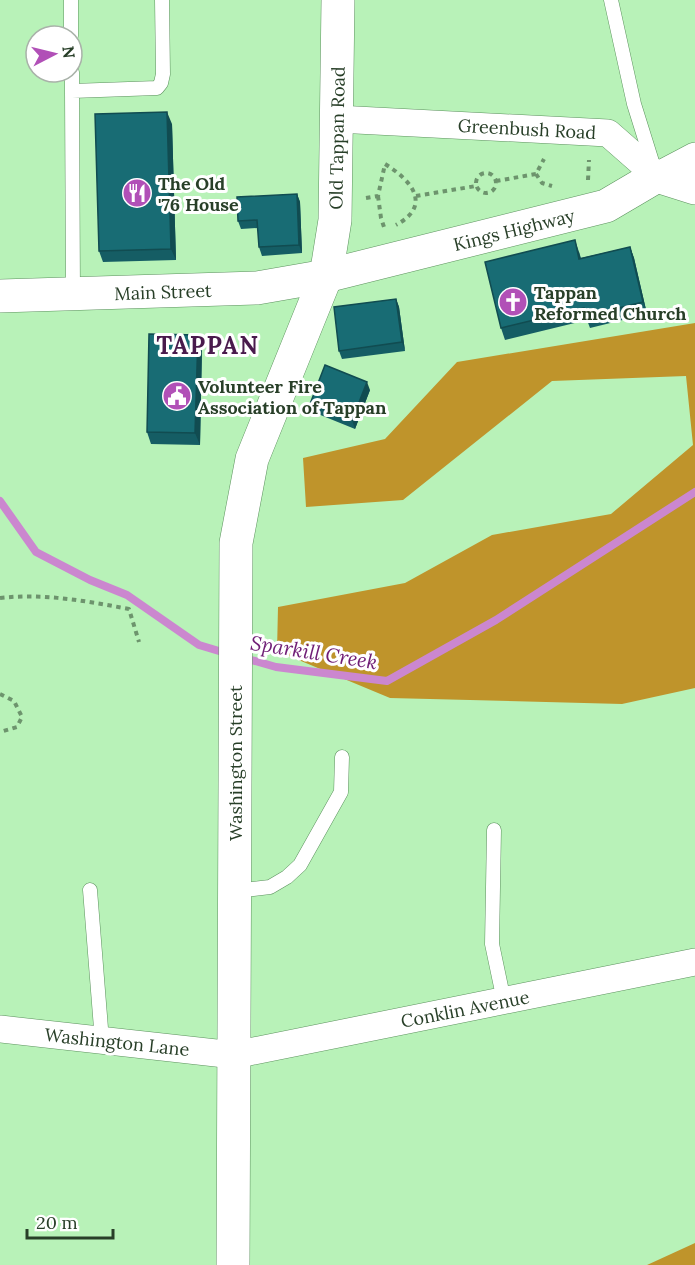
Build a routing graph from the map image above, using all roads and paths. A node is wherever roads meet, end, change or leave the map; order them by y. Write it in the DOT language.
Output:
graph roads {
  1 [pos="71,0"];
  2 [pos="162,0"];
  3 [pos="338,0"];
  4 [pos="611,0"];
  5 [pos="71,24"];
  6 [pos="72,84"];
  7 [pos="72,91"];
  8 [pos="337,119"];
  9 [pos="548,156"];
  10 [pos="695,156"];
  11 [pos="590,158"];
  12 [pos="657,176"];
  13 [pos="496,181"];
  14 [pos="476,186"];
  15 [pos="587,186"];
  16 [pos="695,188"];
  17 [pos="378,196"];
  18 [pos="416,196"];
  19 [pos="366,206"];
  20 [pos="385,230"];
  21 [pos="378,233"];
  22 [pos="326,276"];
  23 [pos="73,294"];
  24 [pos="0,296"];
  25 [pos="0,598"];
  26 [pos="139,642"];
  27 [pos="0,694"];
  28 [pos="0,732"];
  29 [pos="342,757"];
  30 [pos="494,831"];
  31 [pos="90,890"];
  32 [pos="236,891"];
  33 [pos="695,962"];
  34 [pos="504,1001"];
  35 [pos="0,1029"];
  36 [pos="102,1041"];
  37 [pos="234,1055"];
  38 [pos="233,1265"];
  1 -- 5 [label="lane"];
  2 -- 7 [label="lane"];
  3 -- 8 [label="main road, Old Tappan Road"];
  4 -- 12 [label="lane"];
  6 -- 7 [label="lane"];
  7 -- 23 [label="lane"];
  8 -- 12 [label="street, Greenbush Road"];
  8 -- 22 [label="main road, Old Tappan Road"];
  9 -- 13 [label="path"];
  10 -- 12 [label="street"];
  11 -- 15 [label="path"];
  12 -- 16 [label="main road"];
  12 -- 22 [label="main road, Kings Highway"];
  13 -- 14 [label="path"];
  13 -- 14 [label="path"];
  14 -- 18 [label="path"];
  17 -- 18 [label="path"];
  17 -- 19 [label="path"];
  17 -- 20 [label="path"];
  18 -- 20 [label="path"];
  20 -- 21 [label="path"];
  22 -- 23 [label="main road, Main Street"];
  22 -- 32 [label="main road, Washington Street"];
  23 -- 24 [label="main road, Main Street"];
  25 -- 26 [label="path"];
  27 -- 28 [label="path"];
  29 -- 32 [label="lane"];
  30 -- 34 [label="lane"];
  31 -- 36 [label="lane"];
  32 -- 37 [label="main road, Washington Street"];
  33 -- 34 [label="street, Conklin Avenue"];
  34 -- 37 [label="street, Conklin Avenue"];
  35 -- 36 [label="street, Washington Lane"];
  36 -- 37 [label="street, Washington Lane"];
  37 -- 38 [label="main road, Washington Street"];
}
